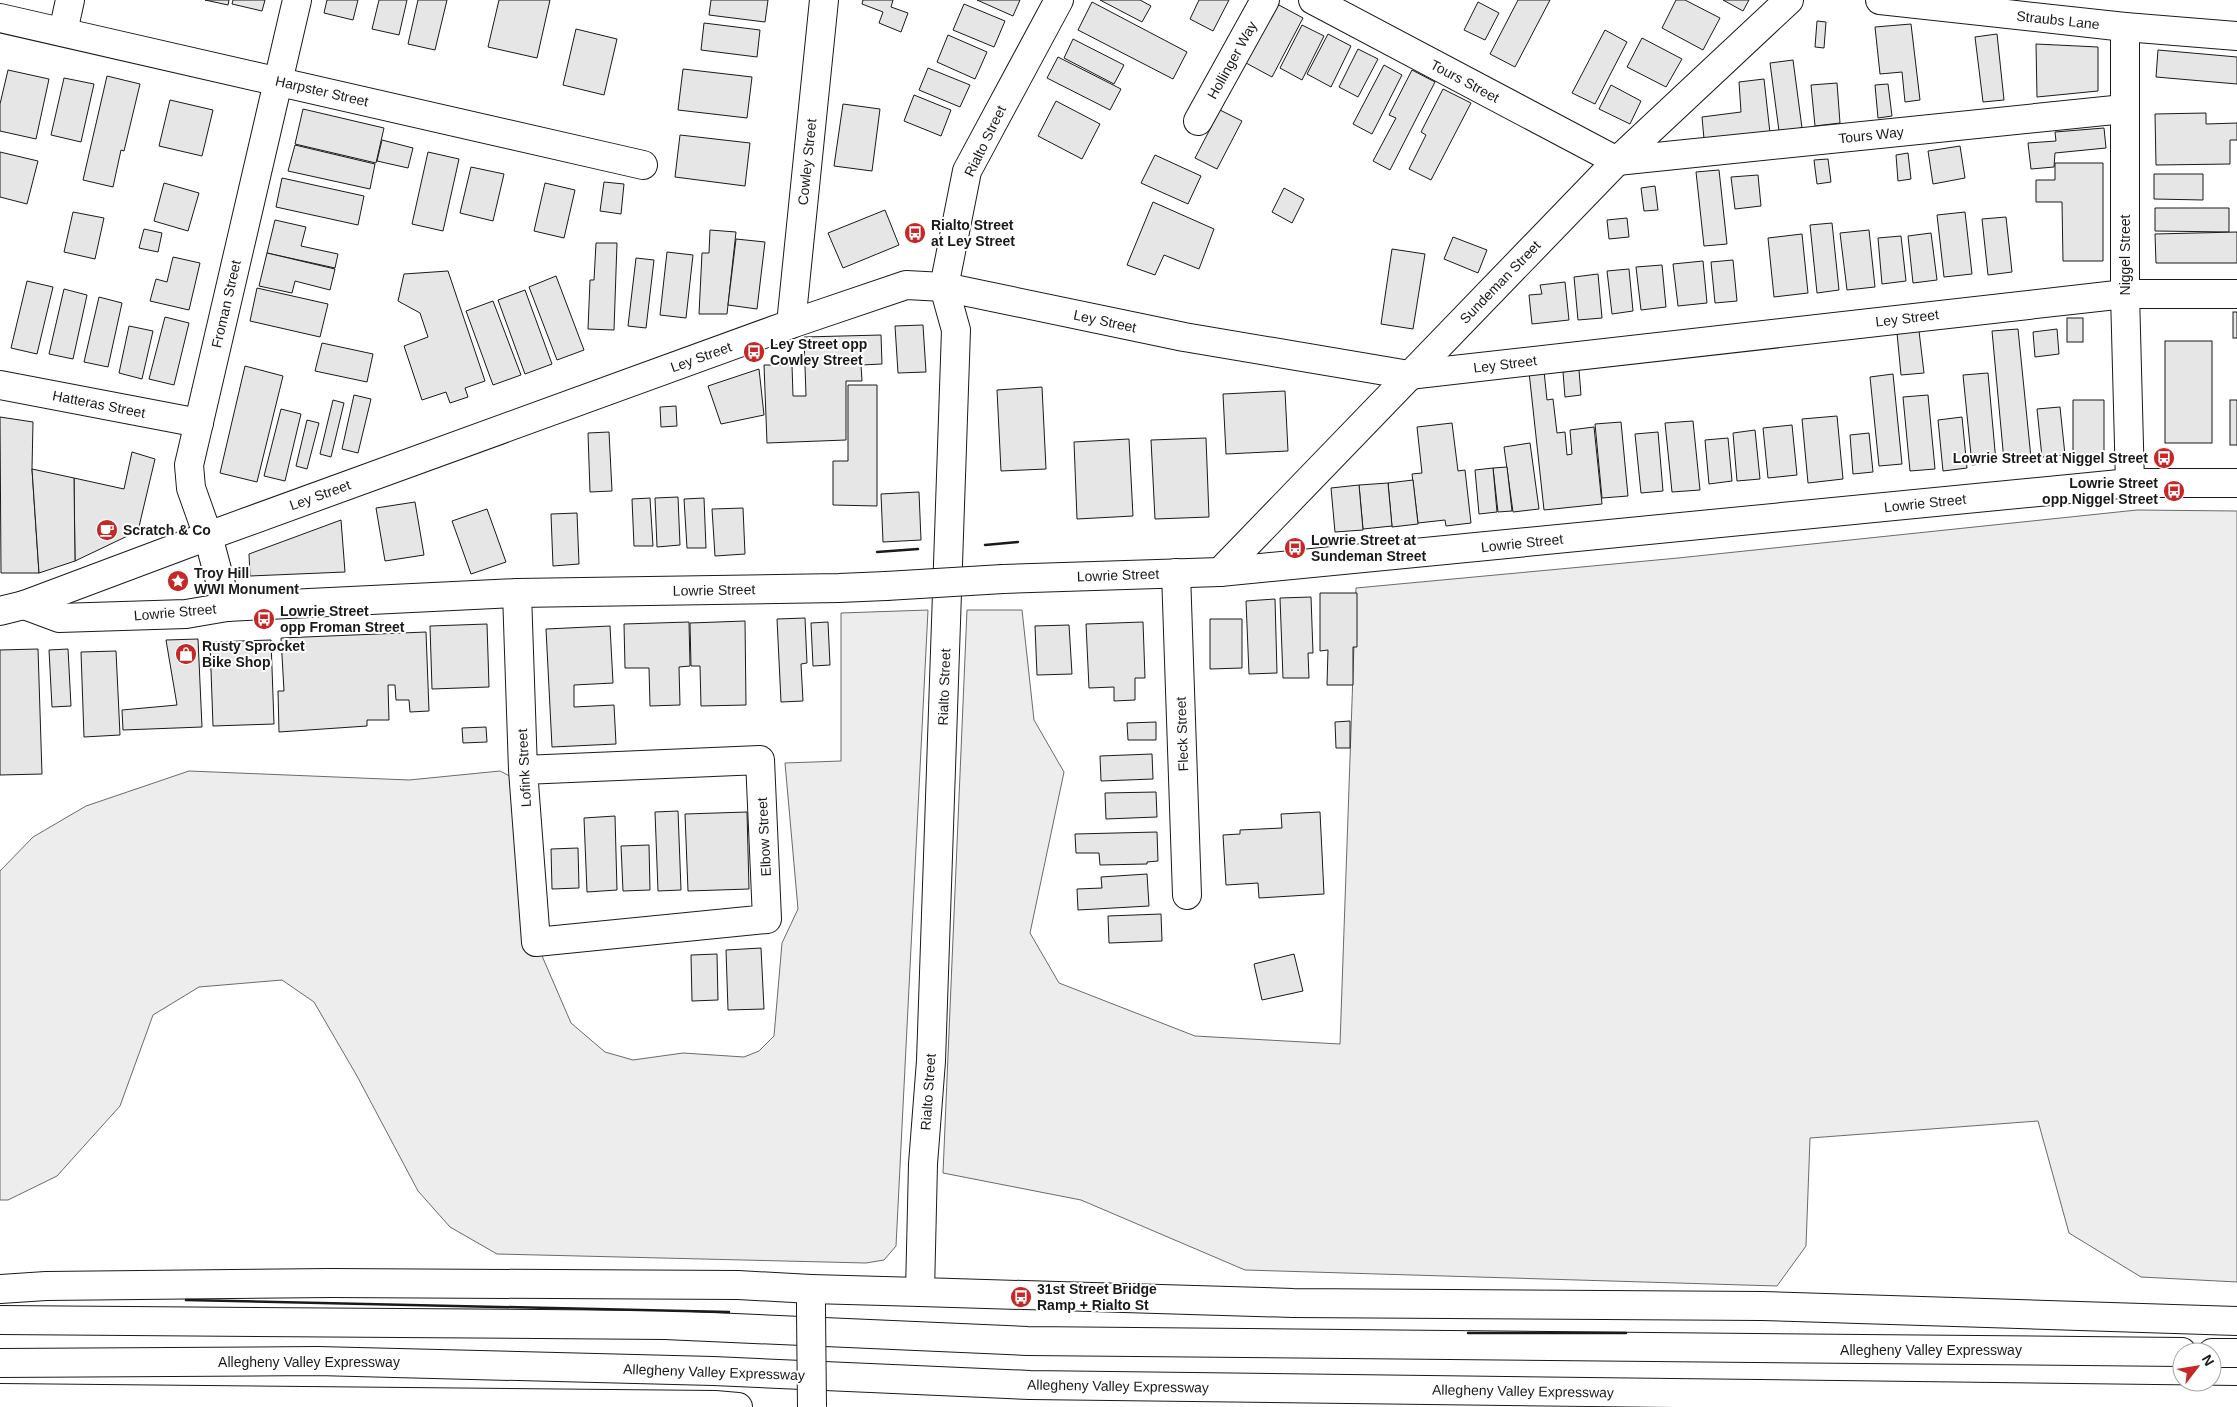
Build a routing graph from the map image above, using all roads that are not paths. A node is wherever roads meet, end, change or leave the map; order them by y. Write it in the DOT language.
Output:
graph roads {
  1 [pos="70,0"];
  2 [pos="297,0"];
  3 [pos="824,0"];
  4 [pos="1059,0"];
  5 [pos="1265,0"];
  6 [pos="1313,0"];
  7 [pos="1789,0"];
  8 [pos="1880,0"];
  9 [pos="0,18"];
  10 [pos="2125,27"];
  11 [pos="62,32"];
  12 [pos="2237,36"];
  13 [pos="278,80"];
  14 [pos="2124,109"];
  15 [pos="1198,121"];
  16 [pos="1617,161"];
  17 [pos="643,165"];
  18 [pos="944,287"];
  19 [pos="2125,294"];
  20 [pos="2237,294"];
  21 [pos="791,324"];
  22 [pos="1409,375"];
  23 [pos="0,385"];
  24 [pos="199,423"];
  25 [pos="2130,483"];
  26 [pos="2237,483"];
  27 [pos="208,536"];
  28 [pos="1220,572"];
  29 [pos="1176,573"];
  30 [pos="517,594"];
  31 [pos="227,607"];
  32 [pos="12,608"];
  33 [pos="523,770"];
  34 [pos="1187,895"];
  35 [pos="536,942"];
  36 [pos="0,1289"];
  37 [pos="920,1292"];
  38 [pos="811,1300"];
  39 [pos="0,1320"];
  40 [pos="2237,1321"];
  41 [pos="2172,1352"];
  42 [pos="2222,1353"];
  43 [pos="2237,1353"];
  44 [pos="0,1363"];
  45 [pos="0,1398"];
  46 [pos="2237,1400"];
  47 [pos="738,1407"];
  48 [pos="812,1407"];
  1 -- 11 [label="main road"];
  2 -- 13 [label="main road, Froman Street"];
  3 -- 21 [label="main road, Cowley Street"];
  4 -- 18 [label="main road, Rialto Street"];
  5 -- 15 [label="main road, Hollinger Way"];
  6 -- 16 [label="main road, Tours Street"];
  7 -- 16 [label="main road, Sundeman Street"];
  8 -- 10 [label="main road, Straubs Lane"];
  9 -- 11 [label="main road, Harpster Street"];
  10 -- 12 [label="main road, Straubs Lane"];
  10 -- 14 [label="main road, Niggel Street"];
  11 -- 13 [label="main road, Harpster Street"];
  13 -- 17 [label="main road, Harpster Street"];
  13 -- 24 [label="main road, Froman Street"];
  14 -- 16 [label="main road, Tours Way"];
  14 -- 19 [label="main road, Niggel Street"];
  16 -- 22 [label="main road, Sundeman Street"];
  18 -- 21 [label="main road, Ley Street"];
  18 -- 22 [label="main road, Ley Street"];
  18 -- 37 [label="main road, Rialto Street"];
  19 -- 20 [label="main road, Ley Street"];
  19 -- 22 [label="main road, Ley Street"];
  19 -- 25 [label="main road, Niggel Street"];
  21 -- 27 [label="main road, Ley Street"];
  22 -- 28 [label="main road, Sundeman Street"];
  23 -- 24 [label="main road, Hatteras Street"];
  24 -- 27 [label="main road, Froman Street"];
  25 -- 26 [label="main road, Lowrie Street"];
  25 -- 28 [label="main road, Lowrie Street"];
  27 -- 31 [label="main road, Froman Street"];
  27 -- 32 [label="main road, Ley Street"];
  28 -- 29 [label="main road, Lowrie Street"];
  29 -- 30 [label="main road, Lowrie Street, bridge"];
  29 -- 34 [label="main road, Fleck Street"];
  30 -- 31 [label="main road, Lowrie Street"];
  30 -- 33 [label="main road, Lofink Street"];
  31 -- 32 [label="main road, Lowrie Street"];
  33 -- 35 [label="main road, Lofink Street"];
  33 -- 35 [label="main road, Elbow Street"];
  36 -- 38 [label="main road"];
  37 -- 38 [label="main road"];
  37 -- 40 [label="main road"];
  38 -- 48 [label="main road, bridge"];
  39 -- 41 [label="main road, Allegheny Valley Expressway"];
  42 -- 43 [label="main road"];
  44 -- 46 [label="main road, Allegheny Valley Expressway"];
  45 -- 47 [label="main road"];
}
